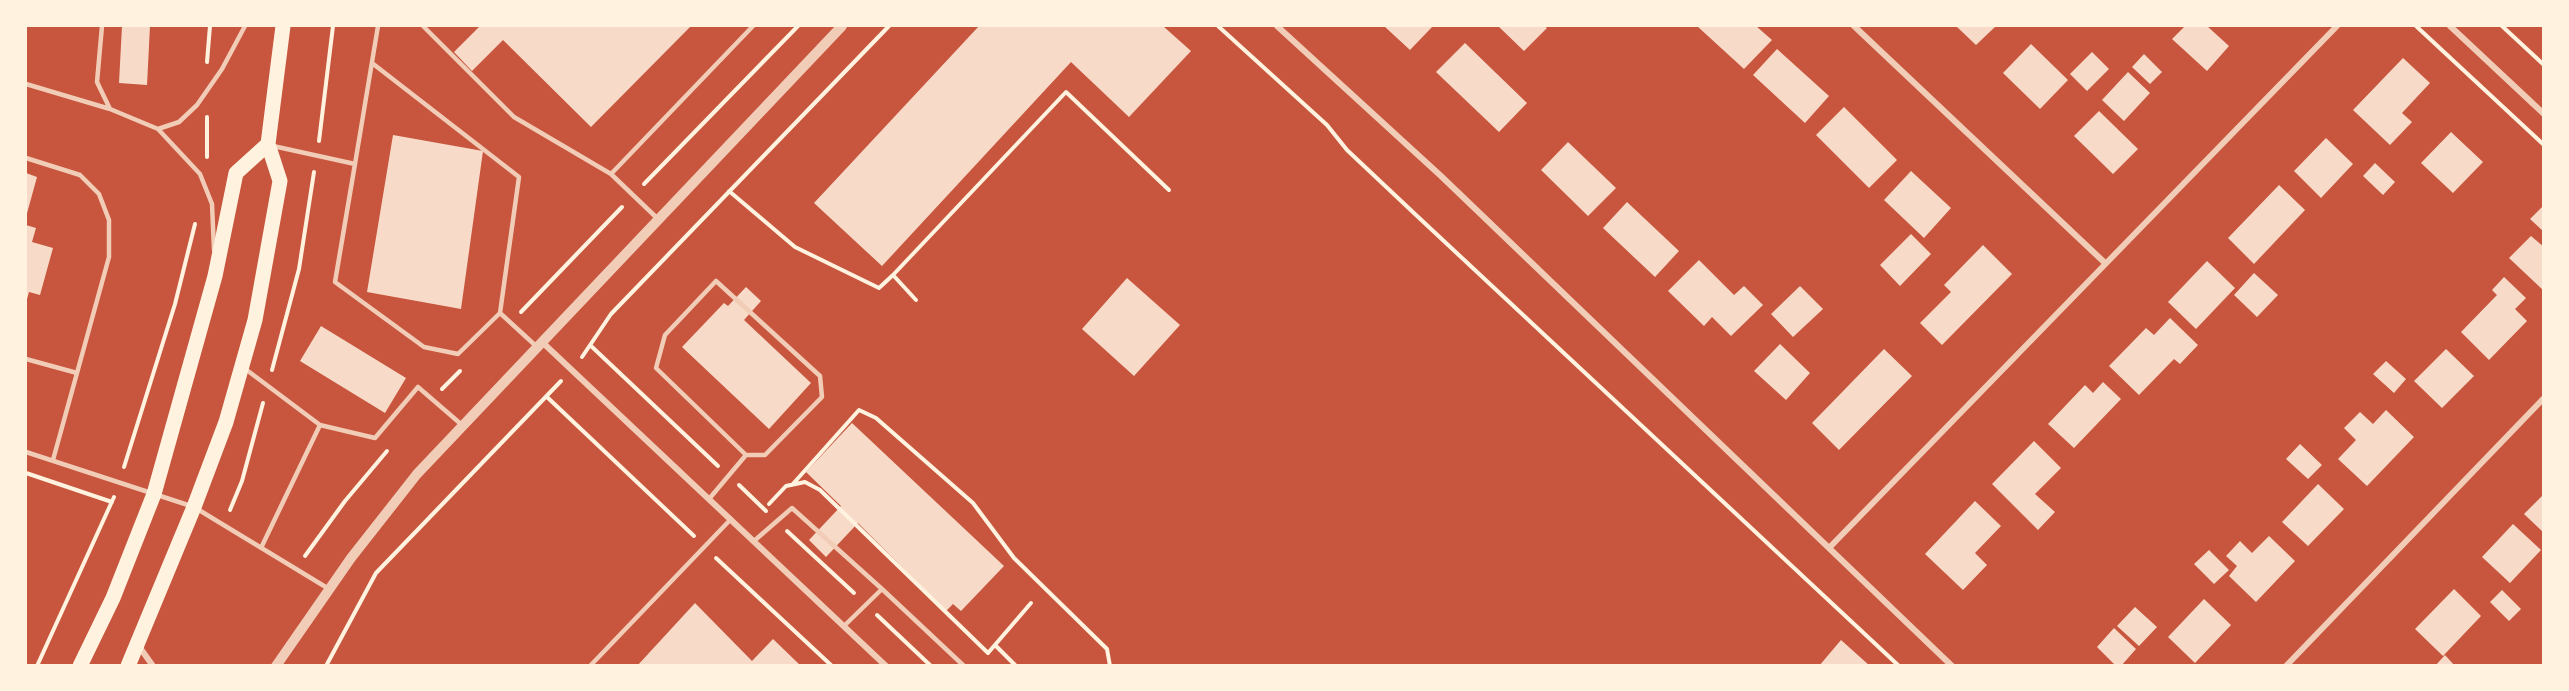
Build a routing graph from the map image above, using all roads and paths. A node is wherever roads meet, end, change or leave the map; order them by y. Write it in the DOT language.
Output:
graph roads {
  1 [pos="102,26"];
  2 [pos="210,26"];
  3 [pos="245,26"];
  4 [pos="283,26"];
  5 [pos="333,26"];
  6 [pos="378,26"];
  7 [pos="423,26"];
  8 [pos="753,26"];
  9 [pos="798,26"];
  10 [pos="842,26"];
  11 [pos="889,26"];
  12 [pos="1218,26"];
  13 [pos="1277,26"];
  14 [pos="1854,26"];
  15 [pos="2337,26"];
  16 [pos="2416,26"];
  17 [pos="2450,26"];
  18 [pos="2502,26"];
  19 [pos="372,63"];
  20 [pos="2544,65"];
  21 [pos="26,84"];
  22 [pos="204,95"];
  23 [pos="110,109"];
  24 [pos="2544,114"];
  25 [pos="158,129"];
  26 [pos="268,144"];
  27 [pos="2544,145"];
  28 [pos="316,156"];
  29 [pos="26,158"];
  30 [pos="355,164"];
  31 [pos="611,174"];
  32 [pos="203,182"];
  33 [pos="1168,190"];
  34 [pos="729,191"];
  35 [pos="633,195"];
  36 [pos="658,219"];
  37 [pos="196,220"];
  38 [pos="2105,263"];
  39 [pos="893,275"];
  40 [pos="215,276"];
  41 [pos="916,300"];
  42 [pos="500,313"];
  43 [pos="510,323"];
  44 [pos="538,344"];
  45 [pos="590,345"];
  46 [pos="26,359"];
  47 [pos="242,366"];
  48 [pos="464,368"];
  49 [pos="571,369"];
  50 [pos="77,372"];
  51 [pos="268,386"];
  52 [pos="547,397"];
  53 [pos="2544,398"];
  54 [pos="433,400"];
  55 [pos="320,425"];
  56 [pos="462,425"];
  57 [pos="394,443"];
  58 [pos="26,452"];
  59 [pos="746,455"];
  60 [pos="53,460"];
  61 [pos="26,473"];
  62 [pos="729,476"];
  63 [pos="118,482"];
  64 [pos="792,484"];
  65 [pos="154,494"];
  66 [pos="709,499"];
  67 [pos="112,502"];
  68 [pos="194,507"];
  69 [pos="764,508"];
  70 [pos="731,519"];
  71 [pos="777,521"];
  72 [pos="224,525"];
  73 [pos="754,541"];
  74 [pos="705,546"];
  75 [pos="261,548"];
  76 [pos="1829,548"];
  77 [pos="295,569"];
  78 [pos="329,589"];
  79 [pos="882,589"];
  80 [pos="1032,603"];
  81 [pos="866,604"];
  82 [pos="844,626"];
  83 [pos="138,645"];
  84 [pos="995,645"];
  85 [pos="1109,665"];
  86 [pos="37,666"];
  87 [pos="80,666"];
  88 [pos="128,666"];
  89 [pos="153,666"];
  90 [pos="276,666"];
  91 [pos="326,666"];
  92 [pos="590,666"];
  93 [pos="832,666"];
  94 [pos="886,666"];
  95 [pos="931,666"];
  96 [pos="964,666"];
  97 [pos="1016,666"];
  98 [pos="1899,666"];
  99 [pos="1952,666"];
  100 [pos="2286,666"];
  1 -- 23 [label="lane"];
  2 -- 22 [label="path"];
  3 -- 22 [label="lane"];
  4 -- 26 [label="main road"];
  5 -- 28 [label="path"];
  6 -- 19 [label="lane"];
  7 -- 31 [label="lane"];
  8 -- 31 [label="lane"];
  9 -- 35 [label="path"];
  10 -- 36 [label="street"];
  11 -- 34 [label="path"];
  12 -- 98 [label="path"];
  13 -- 76 [label="street"];
  14 -- 38 [label="street"];
  15 -- 38 [label="street"];
  16 -- 27 [label="path"];
  17 -- 24 [label="street"];
  18 -- 20 [label="path"];
  19 -- 30 [label="lane"];
  19 -- 42 [label="lane"];
  21 -- 23 [label="lane"];
  22 -- 25 [label="lane"];
  22 -- 32 [label="path"];
  23 -- 25 [label="lane"];
  25 -- 32 [label="lane"];
  26 -- 28 [label="lane"];
  26 -- 40 [label="main road"];
  26 -- 47 [label="main road"];
  28 -- 30 [label="lane"];
  28 -- 51 [label="path"];
  29 -- 50 [label="lane"];
  30 -- 42 [label="lane"];
  31 -- 35 [label="lane"];
  32 -- 40 [label="lane"];
  33 -- 39 [label="path"];
  34 -- 39 [label="path"];
  34 -- 45 [label="path"];
  35 -- 36 [label="lane"];
  35 -- 43 [label="path"];
  36 -- 44 [label="street"];
  37 -- 63 [label="path"];
  38 -- 76 [label="street"];
  39 -- 41 [label="path"];
  40 -- 65 [label="main road"];
  42 -- 43 [label="lane"];
  43 -- 44 [label="lane"];
  44 -- 49 [label="street"];
  44 -- 56 [label="street"];
  45 -- 49 [label="path"];
  45 -- 62 [label="path"];
  46 -- 50 [label="lane"];
  47 -- 51 [label="lane"];
  47 -- 68 [label="main road"];
  48 -- 54 [label="path"];
  49 -- 52 [label="path"];
  49 -- 66 [label="street"];
  50 -- 60 [label="lane"];
  51 -- 55 [label="lane"];
  51 -- 72 [label="path"];
  52 -- 74 [label="path"];
  52 -- 91 [label="path"];
  53 -- 100 [label="street"];
  54 -- 55 [label="lane"];
  54 -- 56 [label="lane"];
  55 -- 75 [label="lane"];
  56 -- 78 [label="street"];
  57 -- 77 [label="path"];
  58 -- 60 [label="lane"];
  59 -- 59 [label="lane"];
  59 -- 62 [label="lane"];
  60 -- 63 [label="lane"];
  61 -- 67 [label="path"];
  62 -- 66 [label="lane"];
  62 -- 69 [label="path"];
  63 -- 65 [label="lane"];
  63 -- 67 [label="path"];
  64 -- 69 [label="path"];
  64 -- 84 [label="path"];
  64 -- 85 [label="path"];
  65 -- 68 [label="lane"];
  65 -- 87 [label="main road"];
  66 -- 70 [label="street"];
  67 -- 86 [label="path"];
  68 -- 72 [label="lane"];
  68 -- 83 [label="main road"];
  69 -- 71 [label="path"];
  70 -- 73 [label="street"];
  70 -- 74 [label="lane"];
  71 -- 73 [label="lane"];
  71 -- 79 [label="lane"];
  71 -- 81 [label="path"];
  72 -- 75 [label="lane"];
  73 -- 82 [label="street"];
  74 -- 92 [label="lane"];
  74 -- 93 [label="path"];
  75 -- 77 [label="lane"];
  76 -- 99 [label="street"];
  77 -- 78 [label="lane"];
  78 -- 90 [label="street"];
  79 -- 81 [label="lane"];
  79 -- 96 [label="lane"];
  80 -- 84 [label="path"];
  81 -- 82 [label="lane"];
  81 -- 95 [label="path"];
  82 -- 94 [label="street"];
  83 -- 88 [label="main road"];
  83 -- 89 [label="street"];
  84 -- 97 [label="path"];
}
